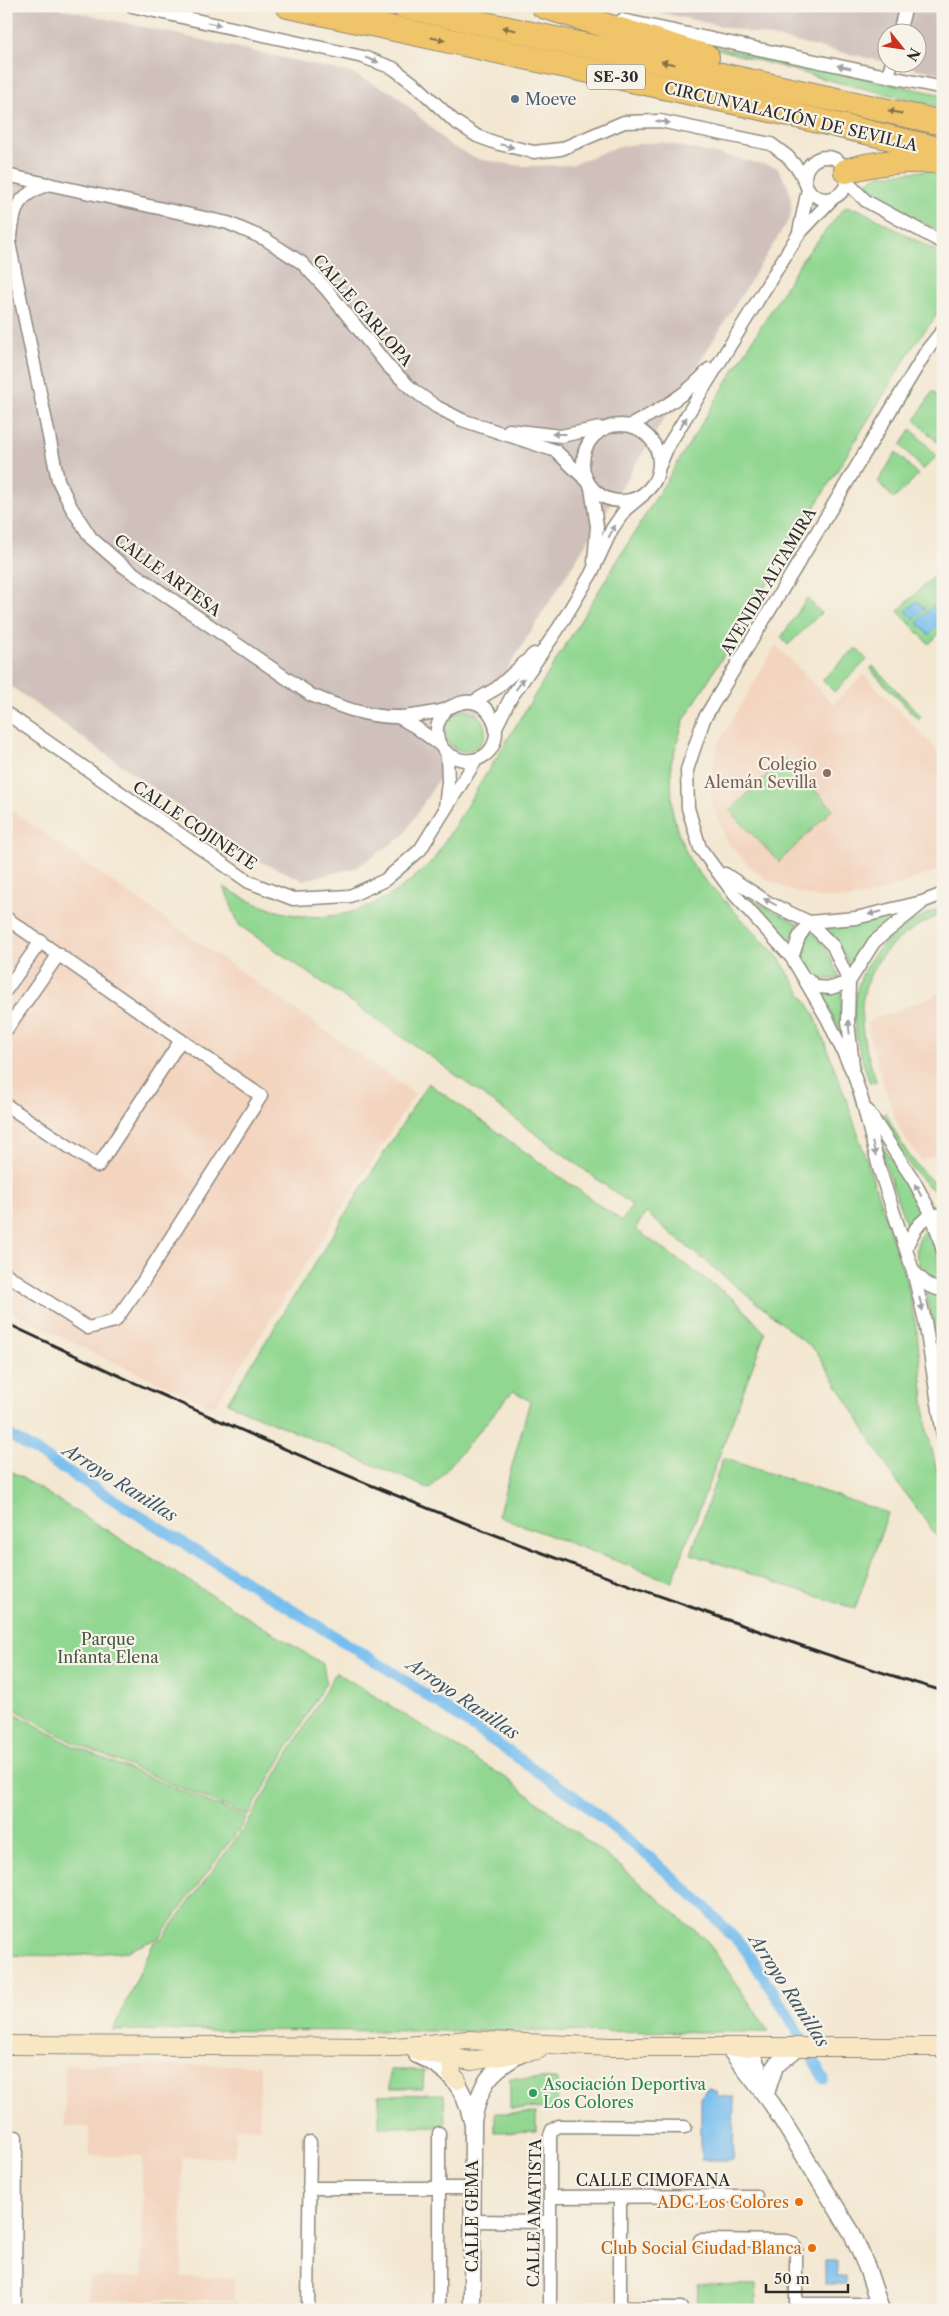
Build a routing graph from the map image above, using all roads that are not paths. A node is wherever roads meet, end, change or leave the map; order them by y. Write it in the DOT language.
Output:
graph roads {
  1 [pos="132,6"];
  2 [pos="288,6"];
  3 [pos="403,6"];
  4 [pos="544,6"];
  5 [pos="558,6"];
  6 [pos="906,6"];
  7 [pos="902,22"];
  8 [pos="889,72"];
  9 [pos="888,76"];
  10 [pos="943,88"];
  11 [pos="847,101"];
  12 [pos="943,123"];
  13 [pos="943,150"];
  14 [pos="943,161"];
  15 [pos="6,175"];
  16 [pos="846,177"];
  17 [pos="50,184"];
  18 [pos="806,185"];
  19 [pos="835,197"];
  20 [pos="866,201"];
  21 [pos="8,234"];
  22 [pos="798,235"];
  23 [pos="943,243"];
  24 [pos="943,330"];
  25 [pos="735,339"];
  26 [pos="632,425"];
  27 [pos="607,426"];
  28 [pos="487,428"];
  29 [pos="660,465"];
  30 [pos="588,483"];
  31 [pos="643,495"];
  32 [pos="591,574"];
  33 [pos="558,629"];
  34 [pos="473,702"];
  35 [pos="445,711"];
  36 [pos="6,713"];
  37 [pos="398,718"];
  38 [pos="496,726"];
  39 [pos="444,750"];
  40 [pos="476,760"];
  41 [pos="444,812"];
  42 [pos="713,865"];
  43 [pos="943,894"];
  44 [pos="922,902"];
  45 [pos="6,918"];
  46 [pos="809,922"];
  47 [pos="41,942"];
  48 [pos="59,954"];
  49 [pos="792,958"];
  50 [pos="805,978"];
  51 [pos="849,982"];
  52 [pos="6,990"];
  53 [pos="6,1030"];
  54 [pos="181,1040"];
  55 [pos="854,1075"];
  56 [pos="862,1102"];
  57 [pos="6,1105"];
  58 [pos="937,1215"];
  59 [pos="906,1248"];
  60 [pos="943,1251"];
  61 [pos="913,1271"];
  62 [pos="6,1274"];
  63 [pos="943,1291"];
  64 [pos="943,1329"];
  65 [pos="938,1411"];
  66 [pos="943,1435"];
  67 [pos="468,2040"];
  68 [pos="6,2045"];
  69 [pos="397,2046"];
  70 [pos="558,2046"];
  71 [pos="728,2047"];
  72 [pos="749,2047"];
  73 [pos="943,2047"];
  74 [pos="798,2048"];
  75 [pos="524,2053"];
  76 [pos="451,2058"];
  77 [pos="492,2060"];
  78 [pos="744,2070"];
  79 [pos="454,2078"];
  80 [pos="486,2079"];
  81 [pos="770,2097"];
  82 [pos="472,2121"];
  83 [pos="685,2127"];
  84 [pos="439,2132"];
  85 [pos="16,2137"];
  86 [pos="310,2142"];
  87 [pos="11,2186"];
  88 [pos="309,2188"];
  89 [pos="439,2188"];
  90 [pos="472,2188"];
  91 [pos="756,2196"];
  92 [pos="550,2197"];
  93 [pos="620,2197"];
  94 [pos="472,2221"];
  95 [pos="549,2222"];
  96 [pos="700,2240"];
  97 [pos="796,2307"];
  98 [pos="880,2307"];
  99 [pos="681,2308"];
  100 [pos="620,2309"];
  101 [pos="15,2310"];
  102 [pos="308,2310"];
  103 [pos="439,2310"];
  104 [pos="472,2310"];
  105 [pos="550,2310"];
  1 -- 18 [label="street, one-way"];
  2 -- 13 [label="highway, CIRCUNVALACIÓN DE SEVILLA / SE-30, one-way"];
  11 -- 3 [label="highway, CIRCUNVALACIÓN DE SEVILLA / SE-30, one-way"];
  4 -- 11 [label="highway"];
  9 -- 5 [label="street, one-way"];
  6 -- 7 [label="street"];
  8 -- 9 [label="street"];
  9 -- 10 [label="street"];
  12 -- 11 [label="highway, CIRCUNVALACIÓN DE SEVILLA / SE-30, one-way"];
  14 -- 16 [label="highway"];
  15 -- 17 [label="street, CALLE GARLOPA"];
  16 -- 18 [label="street"];
  16 -- 19 [label="street"];
  16 -- 20 [label="street"];
  17 -- 21 [label="street, CALLE ARTESA"];
  17 -- 28 [label="street, CALLE GARLOPA"];
  18 -- 19 [label="street"];
  18 -- 22 [label="street"];
  19 -- 20 [label="street"];
  19 -- 22 [label="street"];
  20 -- 23 [label="street"];
  21 -- 37 [label="street, CALLE ARTESA"];
  22 -- 25 [label="street"];
  24 -- 42 [label="street, AVENIDA ALTAMIRA"];
  25 -- 26 [label="street"];
  29 -- 25 [label="street, one-way"];
  26 -- 27 [label="street"];
  26 -- 29 [label="street"];
  27 -- 28 [label="street, CALLE GARLOPA, one-way"];
  27 -- 30 [label="street"];
  28 -- 30 [label="street, CALLE GARLOPA"];
  29 -- 31 [label="street"];
  30 -- 31 [label="street"];
  30 -- 32 [label="street"];
  32 -- 31 [label="street, one-way"];
  32 -- 33 [label="street"];
  33 -- 34 [label="street"];
  38 -- 33 [label="street, one-way"];
  34 -- 35 [label="street"];
  34 -- 38 [label="street"];
  35 -- 37 [label="street, CALLE ARTESA"];
  35 -- 39 [label="street"];
  36 -- 41 [label="street, CALLE COJINETE"];
  37 -- 39 [label="street, CALLE ARTESA"];
  38 -- 40 [label="street"];
  39 -- 40 [label="street"];
  39 -- 41 [label="street, CALLE COJINETE"];
  40 -- 41 [label="street, CALLE COJINETE"];
  46 -- 42 [label="street, AVENIDA ALTAMIRA, one-way"];
  42 -- 49 [label="street, AVENIDA ALTAMIRA"];
  43 -- 44 [label="street"];
  44 -- 46 [label="street, one-way"];
  44 -- 51 [label="street"];
  45 -- 47 [label="street"];
  46 -- 49 [label="street"];
  46 -- 51 [label="street, AVENIDA ALTAMIRA"];
  47 -- 48 [label="street"];
  47 -- 52 [label="street"];
  48 -- 53 [label="street"];
  48 -- 54 [label="street"];
  49 -- 50 [label="street, AVENIDA ALTAMIRA"];
  50 -- 51 [label="street"];
  50 -- 55 [label="street, AVENIDA ALTAMIRA"];
  55 -- 51 [label="street, AVENIDA ALTAMIRA, one-way"];
  54 -- 57 [label="street"];
  54 -- 62 [label="street"];
  55 -- 56 [label="street, AVENIDA ALTAMIRA"];
  58 -- 56 [label="street, AVENIDA ALTAMIRA, one-way"];
  56 -- 59 [label="street, AVENIDA ALTAMIRA, one-way"];
  58 -- 59 [label="street"];
  58 -- 60 [label="street, AVENIDA ALTAMIRA"];
  59 -- 61 [label="street, AVENIDA ALTAMIRA"];
  61 -- 63 [label="street"];
  61 -- 65 [label="street, AVENIDA ALTAMIRA, one-way"];
  64 -- 65 [label="street, AVENIDA ALTAMIRA"];
  65 -- 66 [label="street, AVENIDA ALTAMIRA"];
  67 -- 69 [label="main road"];
  67 -- 70 [label="main road"];
  67 -- 76 [label="street"];
  67 -- 77 [label="street"];
  68 -- 69 [label="main road"];
  69 -- 76 [label="main road"];
  69 -- 79 [label="street, CALLE GEMA"];
  70 -- 71 [label="main road"];
  70 -- 75 [label="main road"];
  71 -- 72 [label="main road"];
  71 -- 78 [label="street"];
  72 -- 74 [label="main road"];
  72 -- 78 [label="street"];
  72 -- 81 [label="street"];
  73 -- 74 [label="main road"];
  74 -- 81 [label="street"];
  75 -- 77 [label="main road"];
  75 -- 80 [label="street"];
  76 -- 77 [label="main road"];
  76 -- 79 [label="main road"];
  77 -- 80 [label="street, CALLE GEMA"];
  78 -- 81 [label="street"];
  79 -- 80 [label="street"];
  79 -- 82 [label="street, CALLE GEMA"];
  80 -- 82 [label="street, CALLE GEMA"];
  81 -- 98 [label="street"];
  82 -- 90 [label="street, CALLE GEMA"];
  83 -- 92 [label="street, CALLE AMATISTA"];
  84 -- 89 [label="street"];
  85 -- 87 [label="street"];
  86 -- 88 [label="street"];
  87 -- 101 [label="street"];
  88 -- 89 [label="street"];
  88 -- 102 [label="street"];
  89 -- 90 [label="street"];
  89 -- 103 [label="street"];
  90 -- 94 [label="street, CALLE GEMA"];
  91 -- 93 [label="street, CALLE CIMOFANA"];
  92 -- 93 [label="street, CALLE CIMOFANA"];
  92 -- 95 [label="street, CALLE AMATISTA"];
  93 -- 100 [label="street"];
  94 -- 95 [label="street"];
  94 -- 104 [label="street, CALLE GEMA"];
  95 -- 105 [label="street, CALLE AMATISTA"];
  96 -- 97 [label="street"];
  97 -- 98 [label="street"];
  99 -- 100 [label="street"];
}
